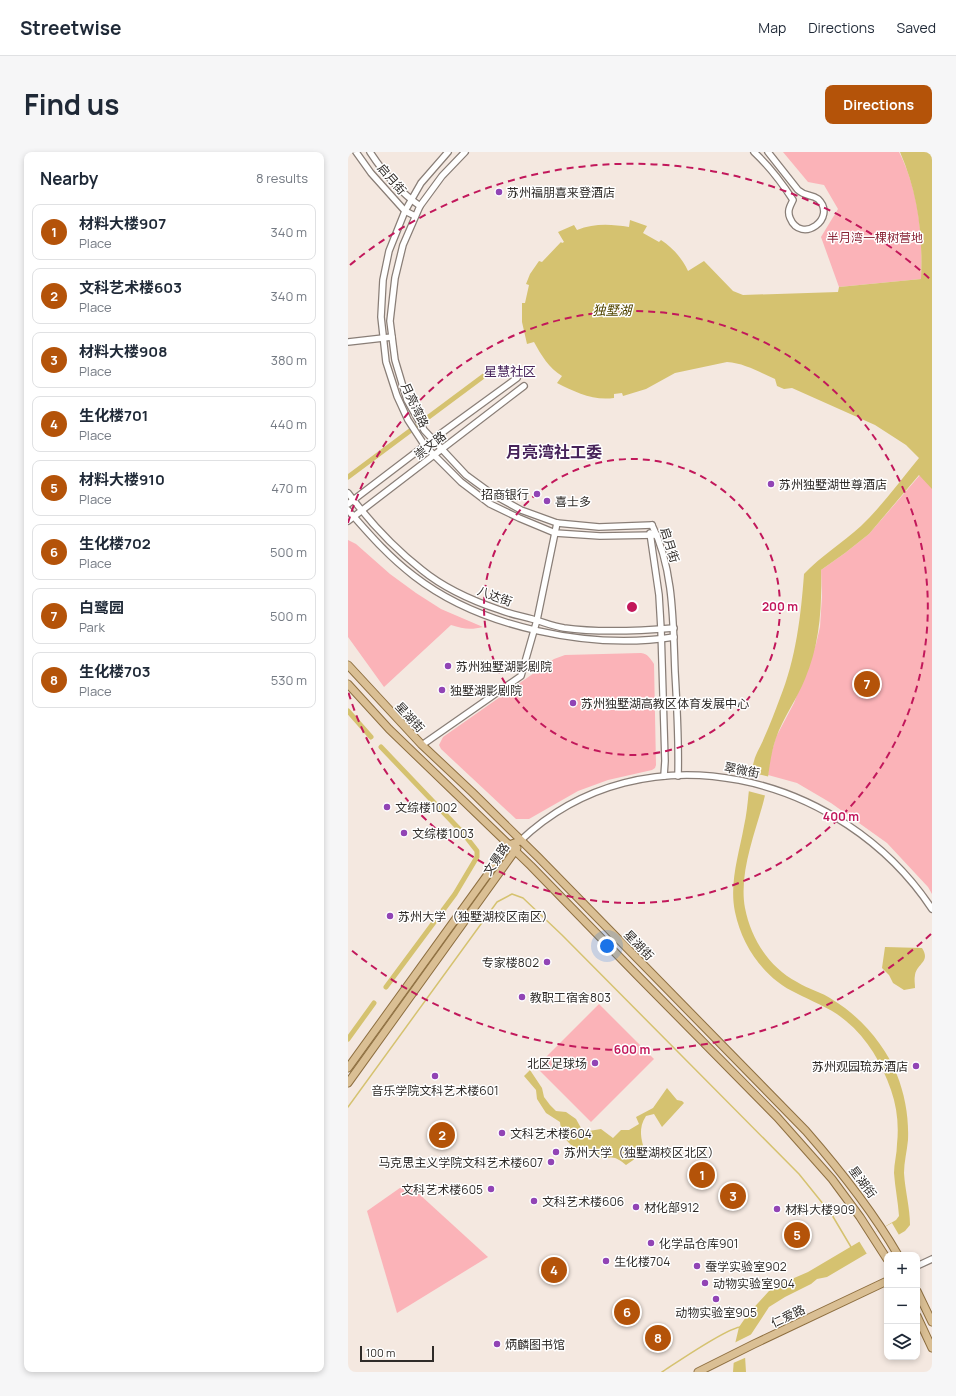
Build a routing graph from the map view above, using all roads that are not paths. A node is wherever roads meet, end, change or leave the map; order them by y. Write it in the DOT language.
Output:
graph roads {
  1 [pos="356,152"];
  2 [pos="370,152"];
  3 [pos="448,152"];
  4 [pos="465,152"];
  5 [pos="754,152"];
  6 [pos="768,152"];
  7 [pos="411,200"];
  8 [pos="420,206"];
  9 [pos="405,211"];
  10 [pos="415,216"];
  11 [pos="383,338"];
  12 [pos="392,338"];
  13 [pos="348,342"];
  14 [pos="517,378"];
  15 [pos="524,386"];
  16 [pos="432,440"];
  17 [pos="425,446"];
  18 [pos="442,450"];
  19 [pos="434,456"];
  20 [pos="348,493"];
  21 [pos="353,500"];
  22 [pos="348,504"];
  23 [pos="348,510"];
  24 [pos="362,510"];
  25 [pos="353,517"];
  26 [pos="348,521"];
  27 [pos="556,523"];
  28 [pos="652,525"];
  29 [pos="555,533"];
  30 [pos="650,535"];
  31 [pos="658,536"];
  32 [pos="537,620"];
  33 [pos="674,628"];
  34 [pos="661,629"];
  35 [pos="534,630"];
  36 [pos="674,637"];
  37 [pos="662,639"];
  38 [pos="348,665"];
  39 [pos="348,684"];
  40 [pos="422,745"];
  41 [pos="664,776"];
  42 [pos="678,776"];
  43 [pos="520,841"];
  44 [pos="509,846"];
  45 [pos="516,851"];
  46 [pos="932,909"];
  47 [pos="348,1068"];
  48 [pos="348,1083"];
  49 [pos="896,1252"];
  50 [pos="884,1254"];
  51 [pos="932,1258"];
  52 [pos="920,1264"];
  53 [pos="884,1282"];
  54 [pos="920,1296"];
  55 [pos="920,1322"];
  56 [pos="932,1322"];
  57 [pos="932,1348"];
  58 [pos="698,1372"];
  1 -- 9 [label="street, 启月街"];
  2 -- 7 [label="street, 启月街"];
  3 -- 7 [label="street, 月亮湾路"];
  4 -- 8 [label="street, 月亮湾路"];
  5 -- 6 [label="street"];
  7 -- 8 [label="street, 启月街"];
  7 -- 9 [label="street, 月亮湾路"];
  8 -- 10 [label="street, 月亮湾路"];
  9 -- 10 [label="street, 启月街"];
  9 -- 11 [label="street, 月亮湾路"];
  10 -- 12 [label="street, 月亮湾路"];
  11 -- 12 [label="street"];
  11 -- 13 [label="street"];
  11 -- 17 [label="street, 月亮湾路"];
  12 -- 16 [label="street, 月亮湾路"];
  14 -- 16 [label="street, 崇文路"];
  15 -- 18 [label="street, 崇文路"];
  16 -- 17 [label="street, 崇文路"];
  16 -- 18 [label="street, 月亮湾路"];
  17 -- 19 [label="street, 月亮湾路"];
  17 -- 21 [label="street, 崇文路"];
  18 -- 19 [label="street, 崇文路"];
  18 -- 27 [label="street, 月亮湾路"];
  19 -- 24 [label="street, 崇文路"];
  19 -- 29 [label="street, 月亮湾路"];
  20 -- 21 [label="street, 八达街"];
  21 -- 22 [label="street, 崇文路"];
  21 -- 24 [label="street, 八达街"];
  23 -- 25 [label="street, 八达街"];
  24 -- 25 [label="street, 崇文路"];
  24 -- 32 [label="street, 八达街"];
  25 -- 26 [label="street, 崇文路"];
  25 -- 35 [label="street, 八达街"];
  27 -- 28 [label="street, 月亮湾路"];
  27 -- 29 [label="street"];
  28 -- 30 [label="street, 启月街"];
  28 -- 31 [label="street, 启月街"];
  29 -- 30 [label="street, 月亮湾路"];
  29 -- 32 [label="street"];
  30 -- 31 [label="street, 月亮湾路"];
  30 -- 34 [label="street, 启月街"];
  31 -- 33 [label="street, 启月街"];
  32 -- 34 [label="street, 八达街"];
  32 -- 35 [label="street"];
  33 -- 34 [label="street, 八达街"];
  33 -- 36 [label="street, 启月街"];
  34 -- 37 [label="street, 启月街"];
  35 -- 37 [label="street, 八达街"];
  35 -- 40 [label="street"];
  36 -- 37 [label="street, 八达街"];
  36 -- 42 [label="street, 启月街"];
  37 -- 41 [label="street, 启月街"];
  38 -- 40 [label="main road, 星湖街"];
  39 -- 44 [label="main road, 星湖街"];
  40 -- 43 [label="main road, 星湖街"];
  41 -- 42 [label="street, 翠微街"];
  41 -- 43 [label="street, 翠微街"];
  42 -- 46 [label="street, 翠微街"];
  43 -- 44 [label="main road, 文景路"];
  43 -- 45 [label="main road, 文景路"];
  43 -- 49 [label="main road, 星湖街"];
  44 -- 45 [label="main road, 星湖街"];
  44 -- 47 [label="main road, 文景路"];
  45 -- 48 [label="main road, 文景路"];
  45 -- 50 [label="main road, 星湖街"];
  51 -- 52 [label="street"];
  53 -- 58 [label="main road, 仁爱路"];
  54 -- 56 [label="main road"];
  55 -- 57 [label="main road"];
}
